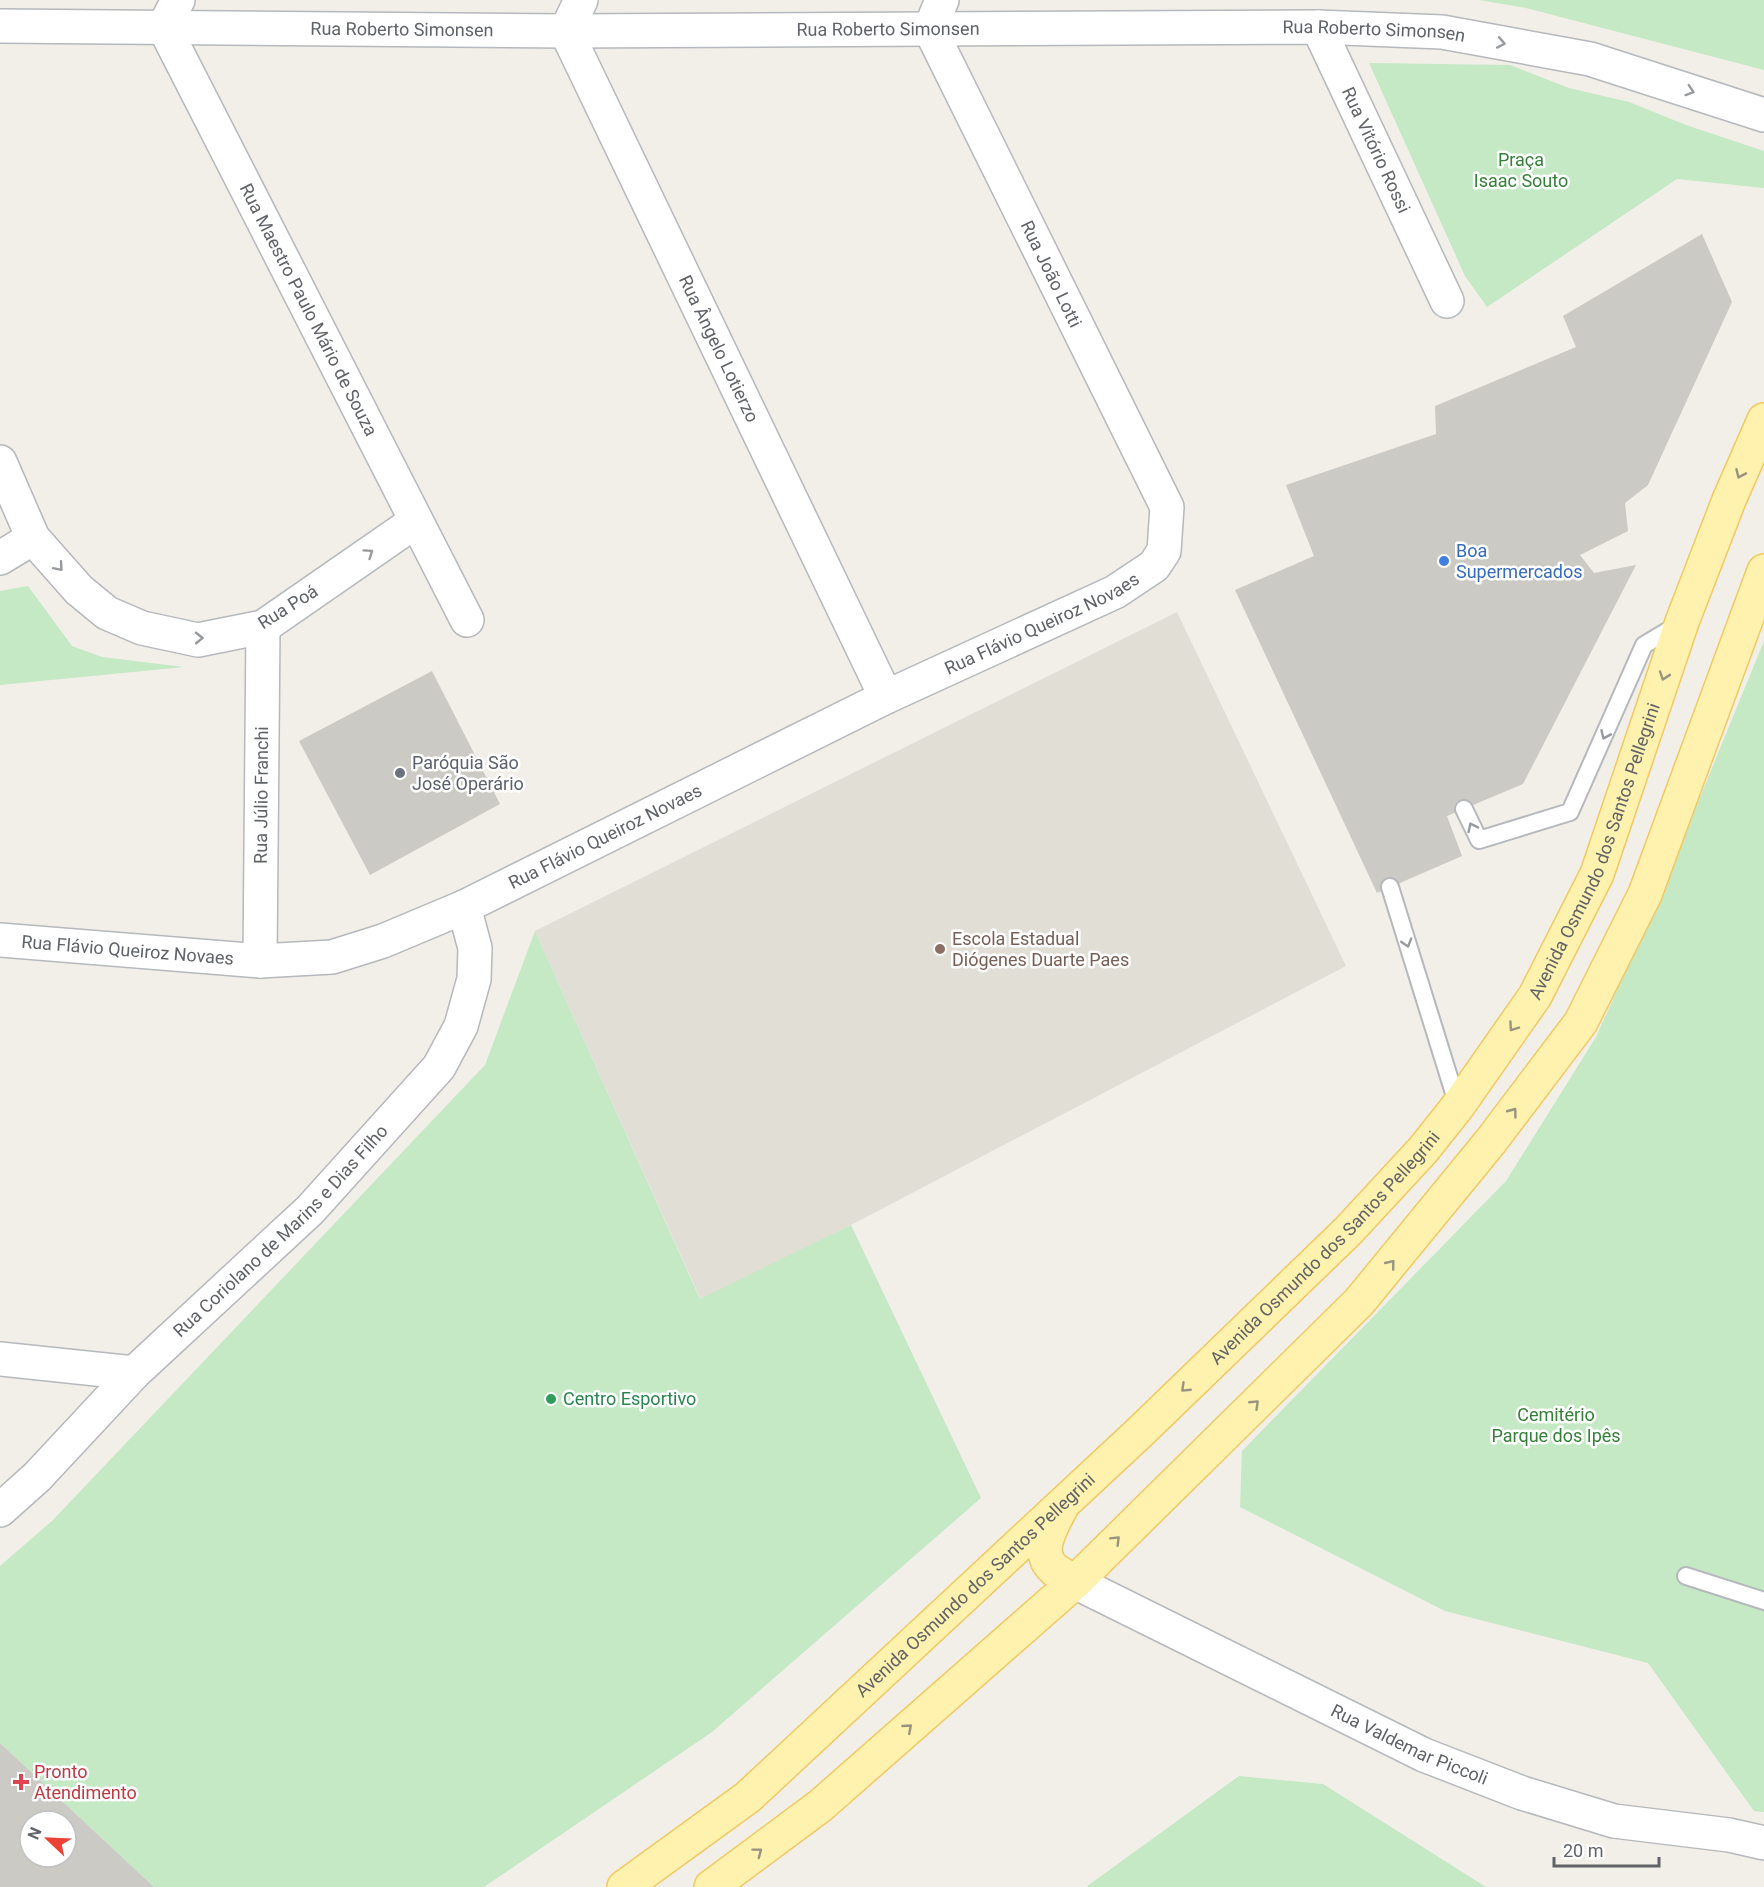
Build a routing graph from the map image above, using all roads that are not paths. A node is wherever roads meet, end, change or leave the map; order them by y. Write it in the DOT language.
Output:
graph roads {
  1 [pos="581,0"];
  2 [pos="171,13"];
  3 [pos="936,14"];
  4 [pos="1325,14"];
  5 [pos="0,26"];
  6 [pos="566,31"];
  7 [pos="1764,115"];
  8 [pos="1447,301"];
  9 [pos="1764,420"];
  10 [pos="0,462"];
  11 [pos="416,521"];
  12 [pos="33,538"];
  13 [pos="1164,551"];
  14 [pos="0,558"];
  15 [pos="1764,571"];
  16 [pos="467,620"];
  17 [pos="1682,622"];
  18 [pos="263,627"];
  19 [pos="886,697"];
  20 [pos="1464,809"];
  21 [pos="1389,887"];
  22 [pos="464,907"];
  23 [pos="0,940"];
  24 [pos="260,961"];
  25 [pos="1458,1106"];
  26 [pos="0,1359"];
  27 [pos="134,1373"];
  28 [pos="1064,1501"];
  29 [pos="0,1510"];
  30 [pos="1686,1576"];
  31 [pos="1075,1582"];
  32 [pos="1764,1601"];
  33 [pos="1764,1843"];
  34 [pos="624,1887"];
  35 [pos="711,1887"];
  1 -- 6 [label="street"];
  2 -- 5 [label="street, Rua Roberto Simonsen"];
  2 -- 6 [label="street, Rua Roberto Simonsen"];
  2 -- 11 [label="street, Rua Maestro Paulo Mário de Souza"];
  3 -- 4 [label="street, Rua Roberto Simonsen"];
  3 -- 6 [label="street, Rua Roberto Simonsen"];
  3 -- 13 [label="street, Rua João Lotti"];
  4 -- 7 [label="street, Rua Roberto Simonsen, one-way"];
  4 -- 8 [label="street, Rua Vitório Rossi"];
  6 -- 19 [label="street, Rua Ângelo Lotierzo"];
  9 -- 17 [label="main road, Avenida Osmundo dos Santos Pellegrini, one-way"];
  10 -- 12 [label="street, Rua Poá"];
  11 -- 16 [label="street, Rua Maestro Paulo Mário de Souza"];
  18 -- 11 [label="street, Rua Poá, one-way"];
  12 -- 14 [label="street"];
  12 -- 18 [label="street, Rua Poá, one-way"];
  13 -- 19 [label="street, Rua Flávio Queiroz Novaes"];
  31 -- 15 [label="main road, one-way"];
  17 -- 20 [label="lane, one-way"];
  17 -- 25 [label="main road, Avenida Osmundo dos Santos Pellegrini, one-way"];
  18 -- 24 [label="street, Rua Júlio Franchi"];
  19 -- 22 [label="street, Rua Flávio Queiroz Novaes"];
  21 -- 25 [label="lane, one-way"];
  22 -- 24 [label="street, Rua Flávio Queiroz Novaes"];
  22 -- 27 [label="street, Rua Coriolano de Marins e Dias Filho"];
  23 -- 24 [label="street, Rua Flávio Queiroz Novaes"];
  25 -- 28 [label="main road, Avenida Osmundo dos Santos Pellegrini, one-way"];
  26 -- 27 [label="street"];
  27 -- 29 [label="street, Rua Coriolano de Marins e Dias Filho"];
  28 -- 31 [label="main road"];
  28 -- 34 [label="main road, Avenida Osmundo dos Santos Pellegrini"];
  30 -- 32 [label="lane"];
  31 -- 33 [label="street, Rua Valdemar Piccoli"];
  35 -- 31 [label="main road, one-way"];
}
